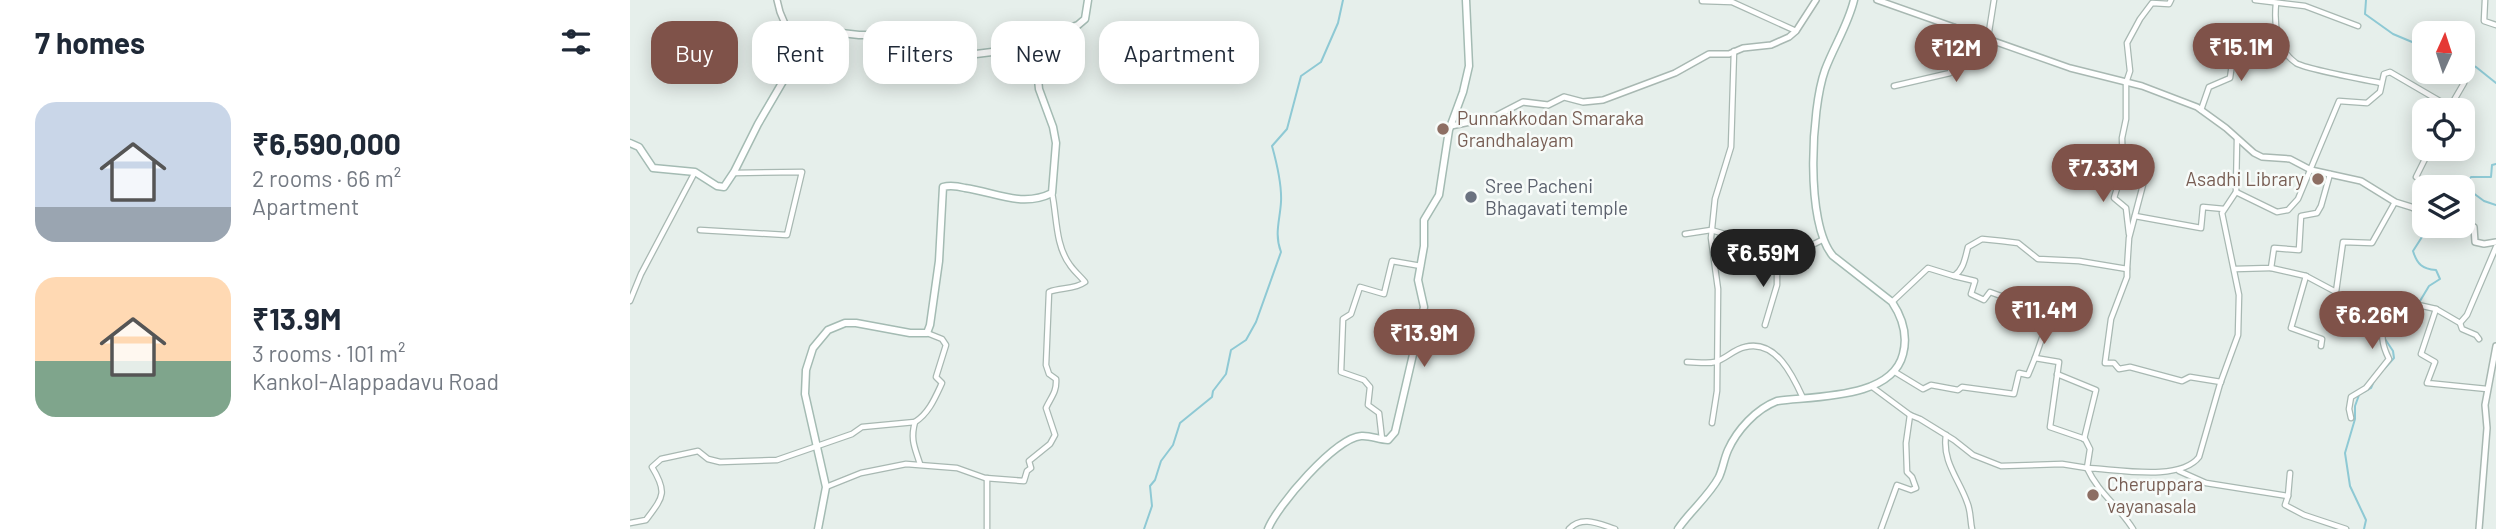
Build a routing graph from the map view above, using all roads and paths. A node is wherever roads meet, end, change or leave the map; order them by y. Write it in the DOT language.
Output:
graph roads {
  1 [pos="777,0"];
  2 [pos="1088,0"];
  3 [pos="1466,0"];
  4 [pos="1816,0"];
  5 [pos="1854,0"];
  6 [pos="1877,0"];
  7 [pos="1994,0"];
  8 [pos="2171,0"];
  9 [pos="2255,0"];
  10 [pos="2485,0"];
  11 [pos="1702,1"];
  12 [pos="2276,3"];
  13 [pos="784,21"];
  14 [pos="1083,21"];
  15 [pos="2496,25"];
  16 [pos="1954,26"];
  17 [pos="2358,26"];
  18 [pos="1796,30"];
  19 [pos="849,34"];
  20 [pos="1988,38"];
  21 [pos="2229,42"];
  22 [pos="1734,51"];
  23 [pos="991,52"];
  24 [pos="2126,83"];
  25 [pos="2381,83"];
  26 [pos="781,84"];
  27 [pos="1038,84"];
  28 [pos="1894,86"];
  29 [pos="2431,98"];
  30 [pos="2201,110"];
  31 [pos="1451,127"];
  32 [pos="2238,139"];
  33 [pos="630,143"];
  34 [pos="2123,169"];
  35 [pos="2311,170"];
  36 [pos="695,172"];
  37 [pos="734,173"];
  38 [pos="2331,173"];
  39 [pos="2236,192"];
  40 [pos="1052,193"];
  41 [pos="2395,202"];
  42 [pos="2412,208"];
  43 [pos="2224,209"];
  44 [pos="2135,216"];
  45 [pos="699,230"];
  46 [pos="1712,230"];
  47 [pos="1685,234"];
  48 [pos="2129,238"];
  49 [pos="2475,238"];
  50 [pos="1822,240"];
  51 [pos="2496,242"];
  52 [pos="2496,247"];
  53 [pos="1771,254"];
  54 [pos="1420,266"];
  55 [pos="2127,268"];
  56 [pos="2271,268"];
  57 [pos="2235,269"];
  58 [pos="1947,275"];
  59 [pos="2306,276"];
  60 [pos="630,300"];
  61 [pos="1892,302"];
  62 [pos="2436,309"];
  63 [pos="2460,323"];
  64 [pos="1765,325"];
  65 [pos="927,333"];
  66 [pos="2479,339"];
  67 [pos="2321,346"];
  68 [pos="2496,346"];
  69 [pos="2035,358"];
  70 [pos="1687,362"];
  71 [pos="1716,362"];
  72 [pos="1895,372"];
  73 [pos="2057,374"];
  74 [pos="2221,382"];
  75 [pos="1870,386"];
  76 [pos="2487,389"];
  77 [pos="1803,398"];
  78 [pos="1910,415"];
  79 [pos="2351,418"];
  80 [pos="915,422"];
  81 [pos="1712,423"];
  82 [pos="1946,435"];
  83 [pos="2084,439"];
  84 [pos="1383,440"];
  85 [pos="816,446"];
  86 [pos="920,464"];
  87 [pos="2087,468"];
  88 [pos="2178,470"];
  89 [pos="2290,473"];
  90 [pos="987,478"];
  91 [pos="826,487"];
  92 [pos="2288,496"];
  93 [pos="646,520"];
  94 [pos="630,523"];
  95 [pos="643,529"];
  96 [pos="818,529"];
  97 [pos="987,529"];
  98 [pos="1268,529"];
  99 [pos="1569,529"];
  100 [pos="1615,529"];
  101 [pos="1678,529"];
  102 [pos="1881,529"];
  103 [pos="1972,529"];
  104 [pos="2133,529"];
  105 [pos="2346,529"];
  106 [pos="2479,529"];
  1 -- 13 [label="street"];
  2 -- 14 [label="main road"];
  3 -- 31 [label="main road"];
  4 -- 18 [label="street"];
  5 -- 50 [label="main road"];
  6 -- 16 [label="street"];
  7 -- 20 [label="street"];
  8 -- 24 [label="street"];
  9 -- 12 [label="street"];
  10 -- 15 [label="street"];
  11 -- 18 [label="street"];
  12 -- 17 [label="street"];
  12 -- 25 [label="street"];
  16 -- 20 [label="street"];
  16 -- 28 [label="street"];
  18 -- 22 [label="street"];
  19 -- 23 [label="main road"];
  20 -- 24 [label="street"];
  21 -- 30 [label="street"];
  22 -- 31 [label="street"];
  22 -- 46 [label="street"];
  24 -- 30 [label="street"];
  24 -- 34 [label="street"];
  25 -- 29 [label="street"];
  25 -- 35 [label="street"];
  26 -- 37 [label="main road"];
  27 -- 40 [label="main road"];
  30 -- 32 [label="street"];
  31 -- 54 [label="main road"];
  32 -- 35 [label="street"];
  32 -- 39 [label="street"];
  33 -- 36 [label="main road"];
  34 -- 44 [label="street"];
  34 -- 48 [label="street"];
  35 -- 38 [label="street"];
  35 -- 39 [label="street"];
  36 -- 37 [label="main road"];
  36 -- 60 [label="street"];
  37 -- 45 [label="street"];
  38 -- 41 [label="street"];
  38 -- 56 [label="street"];
  39 -- 43 [label="street"];
  40 -- 65 [label="main road"];
  40 -- 90 [label="street"];
  41 -- 42 [label="street"];
  41 -- 59 [label="street"];
  43 -- 44 [label="street"];
  43 -- 57 [label="street"];
  44 -- 48 [label="street"];
  46 -- 47 [label="street"];
  46 -- 53 [label="street"];
  46 -- 71 [label="street"];
  48 -- 55 [label="street"];
  49 -- 51 [label="street"];
  50 -- 53 [label="street"];
  50 -- 61 [label="main road"];
  52 -- 63 [label="street"];
  53 -- 64 [label="street"];
  54 -- 84 [label="main road"];
  54 -- 84 [label="street"];
  55 -- 58 [label="street"];
  55 -- 74 [label="street"];
  56 -- 57 [label="street"];
  56 -- 59 [label="street"];
  57 -- 74 [label="street"];
  58 -- 61 [label="street"];
  58 -- 69 [label="street"];
  59 -- 67 [label="street"];
  61 -- 72 [label="main road"];
  62 -- 63 [label="street"];
  62 -- 76 [label="street"];
  62 -- 79 [label="street"];
  63 -- 66 [label="street"];
  65 -- 80 [label="street"];
  65 -- 85 [label="main road"];
  68 -- 76 [label="street"];
  69 -- 72 [label="street"];
  69 -- 73 [label="street"];
  70 -- 71 [label="street"];
  71 -- 77 [label="street"];
  71 -- 81 [label="street"];
  72 -- 75 [label="main road"];
  73 -- 83 [label="street"];
  73 -- 83 [label="street"];
  74 -- 88 [label="street"];
  75 -- 77 [label="main road"];
  75 -- 78 [label="street"];
  76 -- 106 [label="street"];
  77 -- 101 [label="main road"];
  78 -- 82 [label="street"];
  78 -- 102 [label="street"];
  80 -- 85 [label="street"];
  80 -- 86 [label="street"];
  82 -- 87 [label="street"];
  82 -- 103 [label="street"];
  83 -- 87 [label="street"];
  84 -- 98 [label="main road"];
  85 -- 91 [label="main road"];
  85 -- 93 [label="street"];
  86 -- 90 [label="street"];
  86 -- 91 [label="street"];
  87 -- 88 [label="street"];
  87 -- 104 [label="street"];
  88 -- 92 [label="street"];
  89 -- 92 [label="street"];
  90 -- 97 [label="street"];
  91 -- 96 [label="main road"];
  92 -- 105 [label="street"];
  93 -- 94 [label="street"];
  93 -- 95 [label="street"];
  99 -- 100 [label="street"];
}
